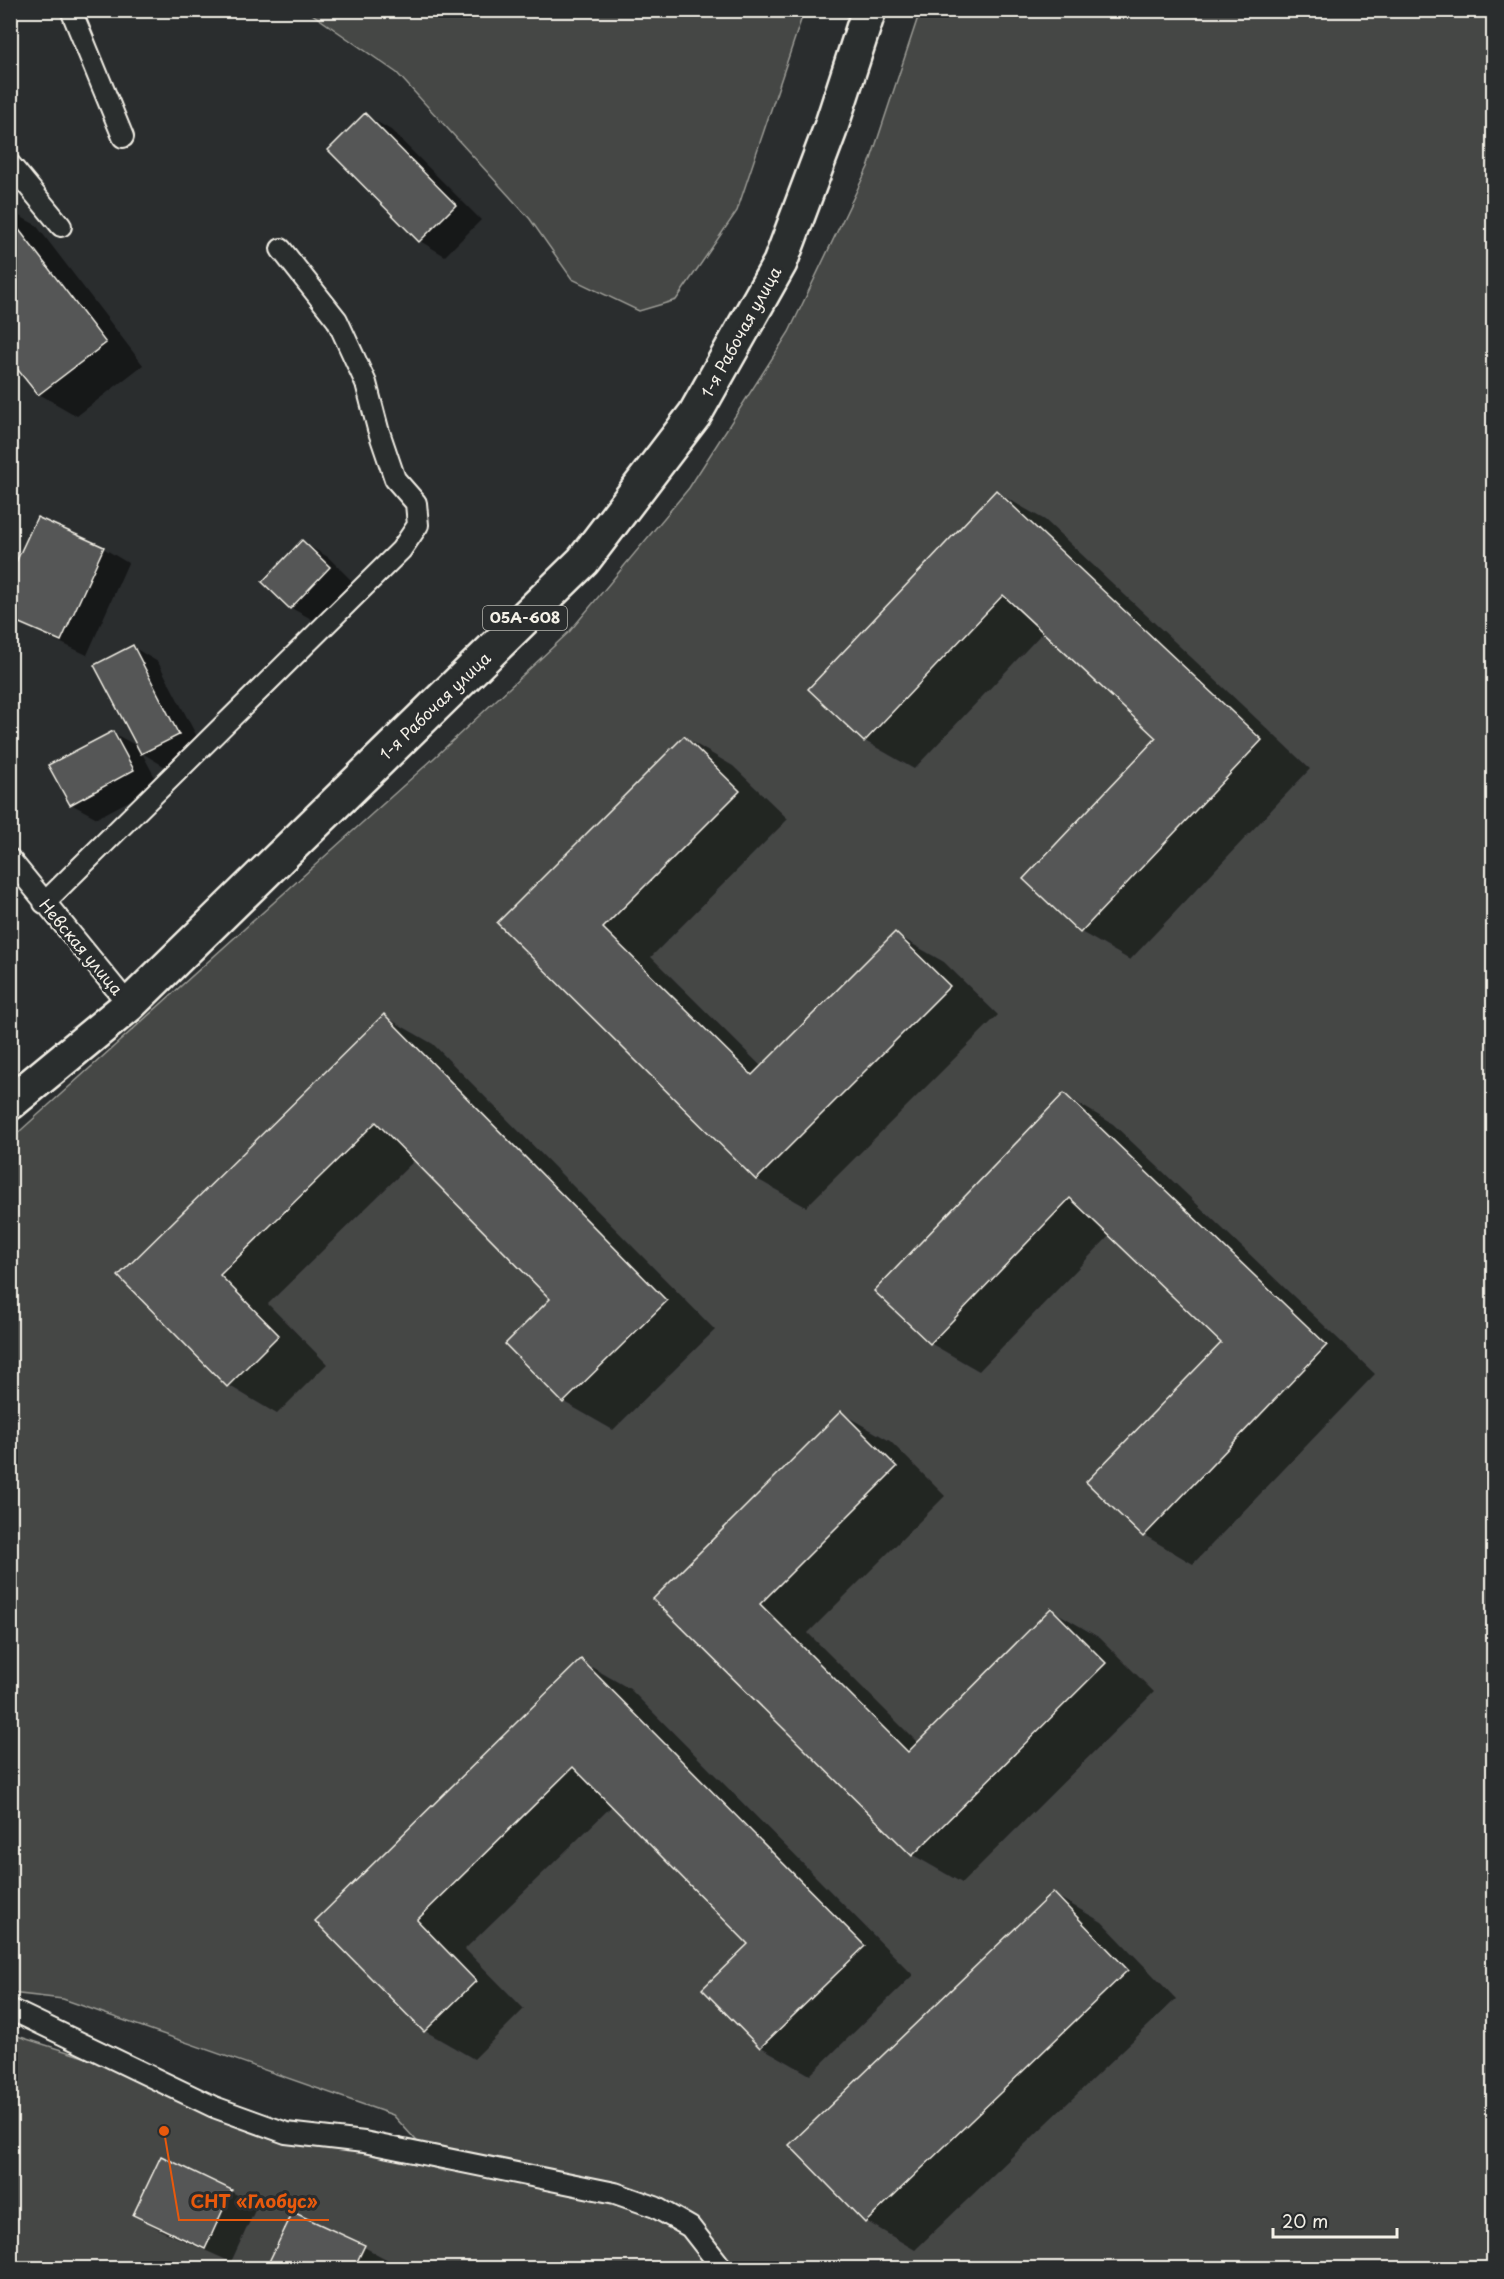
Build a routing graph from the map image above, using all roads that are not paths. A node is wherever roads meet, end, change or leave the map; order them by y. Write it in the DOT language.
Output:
graph roads {
  1 [pos="71,10"];
  2 [pos="869,10"];
  3 [pos="123,137"];
  4 [pos="10,164"];
  5 [pos="61,226"];
  6 [pos="281,249"];
  7 [pos="10,860"];
  8 [pos="44,903"];
  9 [pos="129,1005"];
  10 [pos="10,1103"];
  11 [pos="10,2009"];
  12 [pos="722,2268"];
  1 -- 3 [label="lane"];
  2 -- 9 [label="main road, 1-я Рабочая улица / 05А-608"];
  4 -- 5 [label="lane"];
  6 -- 8 [label="lane"];
  7 -- 8 [label="lane, Невская улица"];
  8 -- 9 [label="lane, Невская улица"];
  9 -- 10 [label="main road, 1-я Рабочая улица / 05А-608"];
  11 -- 12 [label="lane"];
}
